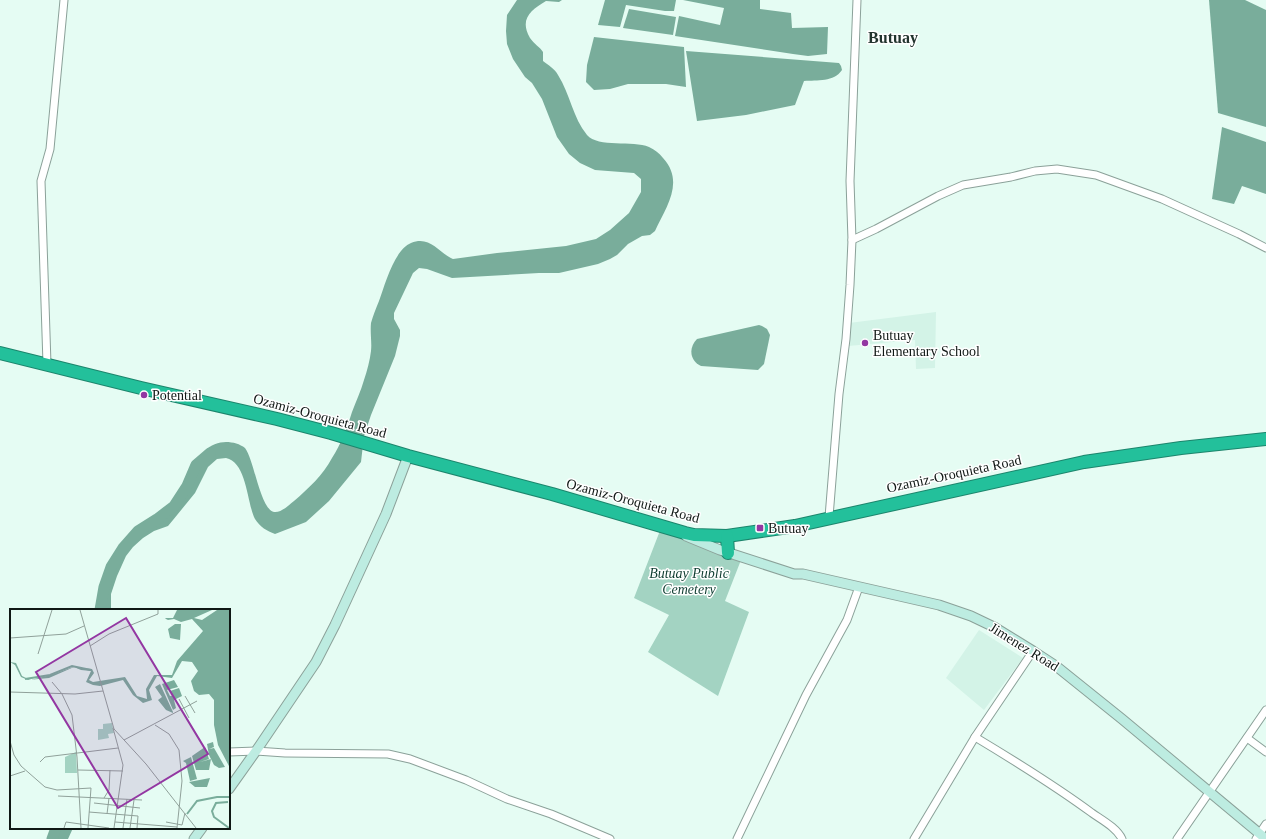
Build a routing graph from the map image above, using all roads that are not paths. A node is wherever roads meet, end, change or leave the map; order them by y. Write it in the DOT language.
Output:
graph roads {
  1 [pos="64,0"];
  2 [pos="857,0"];
  3 [pos="852,240"];
  4 [pos="1266,248"];
  5 [pos="0,353"];
  6 [pos="47,364"];
  7 [pos="1266,438"];
  8 [pos="408,456"];
  9 [pos="829,517"];
  10 [pos="672,530"];
  11 [pos="728,545"];
  12 [pos="859,587"];
  13 [pos="1033,651"];
  14 [pos="1266,710"];
  15 [pos="975,738"];
  16 [pos="1247,738"];
  17 [pos="256,751"];
  18 [pos="230,752"];
  19 [pos="1266,752"];
  20 [pos="230,789"];
  21 [pos="1208,792"];
  22 [pos="1266,824"];
  23 [pos="201,829"];
  24 [pos="1260,837"];
  25 [pos="194,839"];
  26 [pos="610,839"];
  27 [pos="737,839"];
  28 [pos="914,839"];
  29 [pos="1122,839"];
  30 [pos="1177,839"];
  1 -- 6 [label="street"];
  2 -- 3 [label="street"];
  3 -- 4 [label="street"];
  3 -- 9 [label="street"];
  5 -- 6 [label="highway, Ozamiz-Oroquieta Road"];
  6 -- 8 [label="highway, Ozamiz-Oroquieta Road"];
  7 -- 9 [label="highway, Ozamiz-Oroquieta Road"];
  8 -- 10 [label="highway, Ozamiz-Oroquieta Road"];
  8 -- 17 [label="main road"];
  9 -- 11 [label="highway, Ozamiz-Oroquieta Road"];
  10 -- 11 [label="main road, Jimenez Road"];
  10 -- 11 [label="highway, Ozamiz-Oroquieta Road"];
  11 -- 12 [label="main road, Jimenez Road"];
  12 -- 13 [label="main road, Jimenez Road"];
  12 -- 27 [label="street"];
  13 -- 15 [label="street"];
  13 -- 21 [label="main road, Jimenez Road"];
  14 -- 16 [label="street"];
  15 -- 28 [label="street"];
  15 -- 29 [label="street"];
  16 -- 19 [label="street"];
  16 -- 21 [label="street"];
  17 -- 18 [label="street"];
  17 -- 20 [label="main road"];
  17 -- 26 [label="street"];
  21 -- 24 [label="main road, Jimenez Road"];
  21 -- 30 [label="street"];
  22 -- 24 [label="street"];
  23 -- 25 [label="main road"];
}
